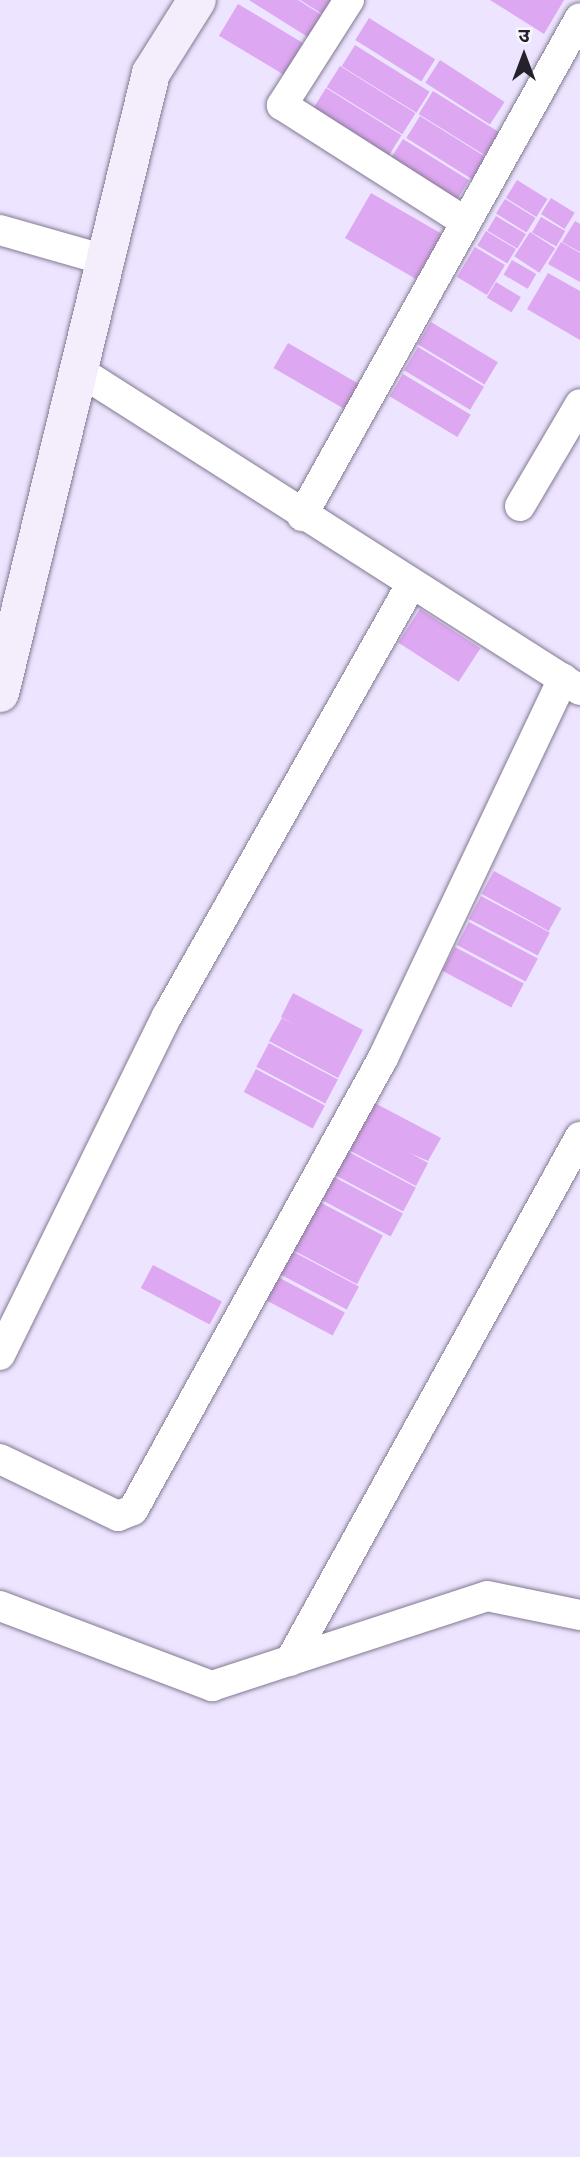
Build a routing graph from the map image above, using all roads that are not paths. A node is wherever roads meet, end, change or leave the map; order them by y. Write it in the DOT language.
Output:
graph roads {
  1 [pos="197,0"];
  2 [pos="349,0"];
  3 [pos="580,18"];
  4 [pos="464,221"];
  5 [pos="0,230"];
  6 [pos="105,260"];
  7 [pos="78,370"];
  8 [pos="580,404"];
  9 [pos="520,506"];
  10 [pos="302,516"];
  11 [pos="411,584"];
  12 [pos="571,685"];
  13 [pos="0,693"];
  14 [pos="580,1137"];
  15 [pos="0,1355"];
  16 [pos="0,1459"];
  17 [pos="0,1606"];
  18 [pos="580,1615"];
  19 [pos="290,1661"];
  1 -- 6 [label="street"];
  2 -- 4 [label="street"];
  3 -- 4 [label="street"];
  4 -- 10 [label="street"];
  5 -- 6 [label="street"];
  6 -- 7 [label="street"];
  7 -- 10 [label="street"];
  7 -- 13 [label="street"];
  8 -- 9 [label="street"];
  10 -- 11 [label="street"];
  11 -- 12 [label="street"];
  11 -- 15 [label="street"];
  12 -- 16 [label="street"];
  14 -- 19 [label="street"];
  17 -- 19 [label="street"];
  18 -- 19 [label="street"];
}
